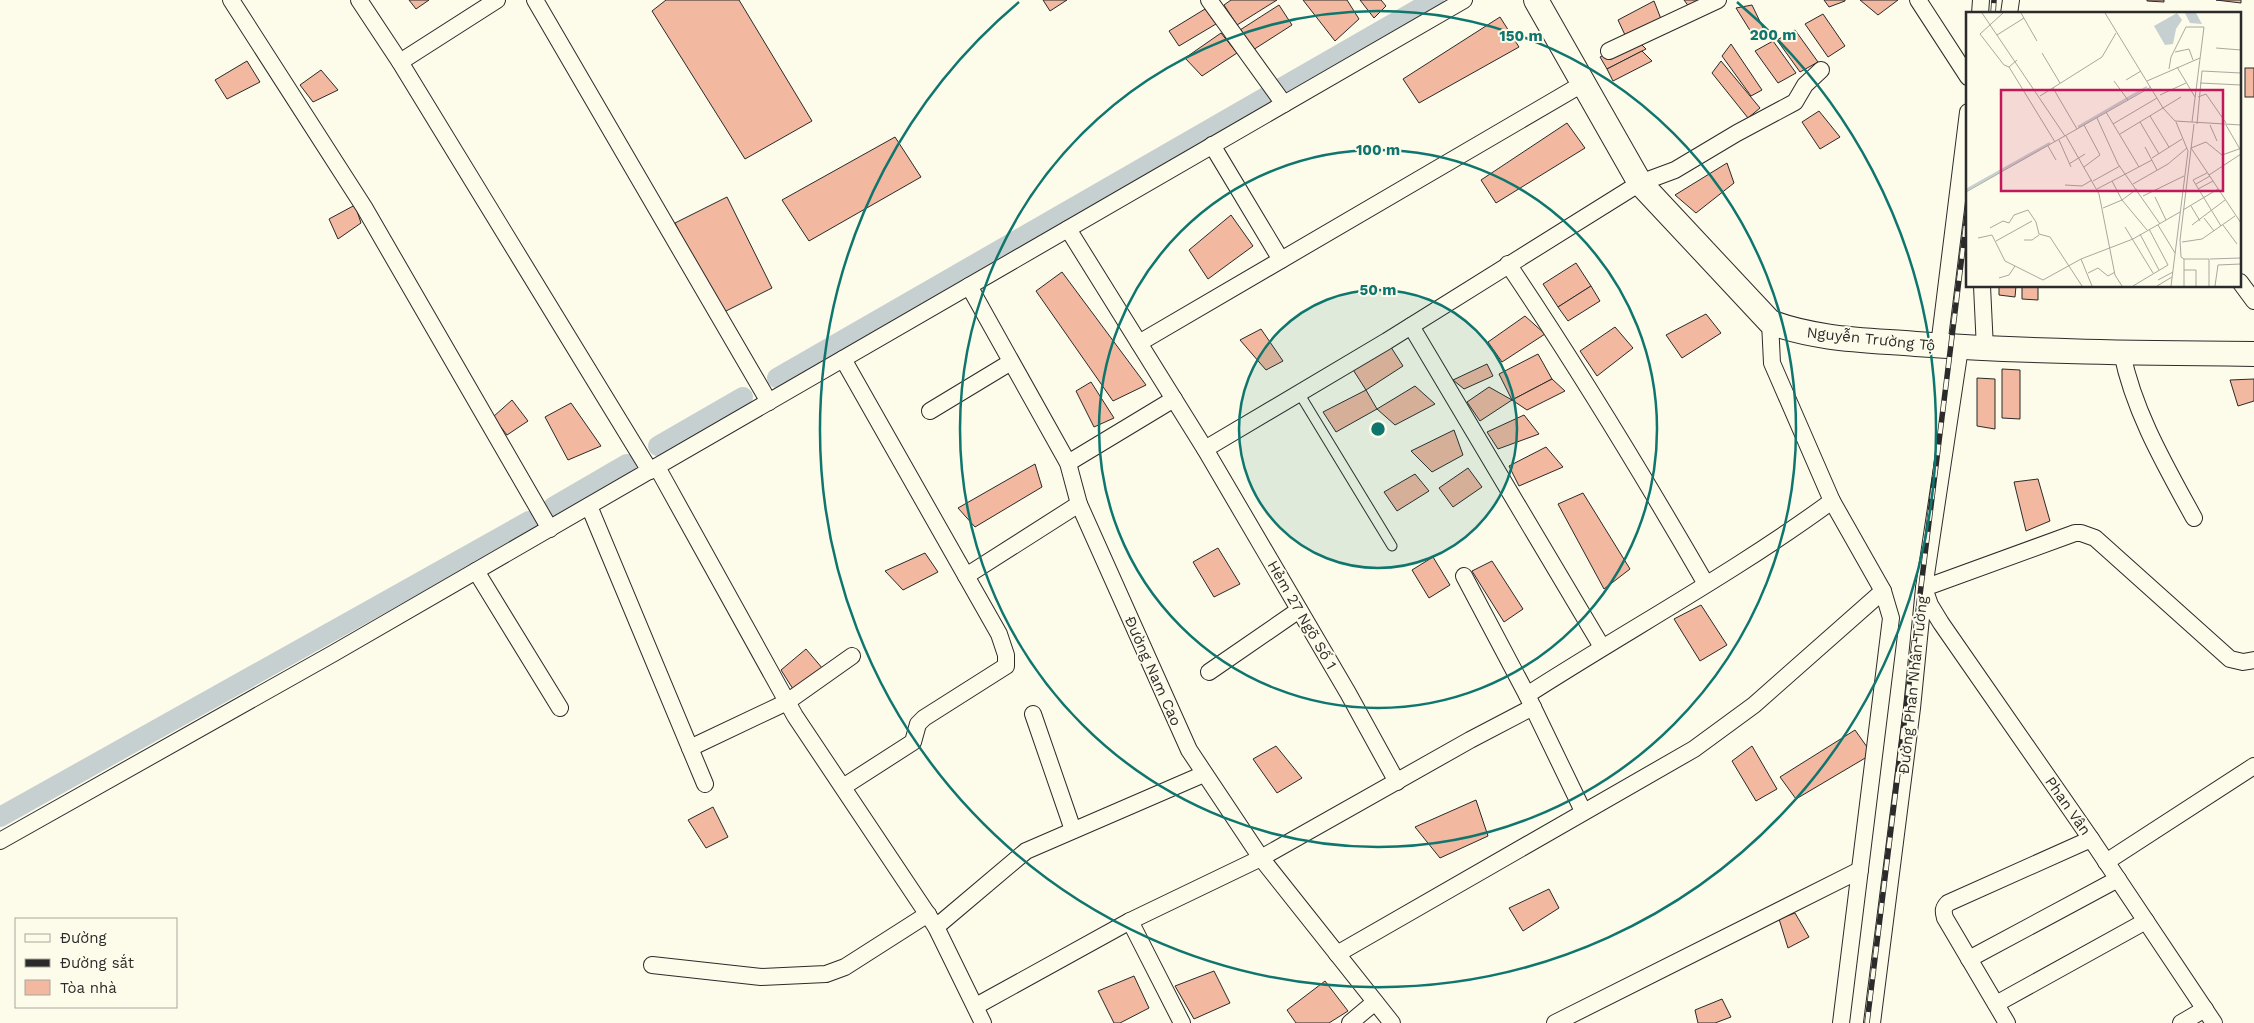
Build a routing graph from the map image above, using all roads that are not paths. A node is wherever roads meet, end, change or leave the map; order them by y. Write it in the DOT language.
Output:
graph roads {
  1 [pos="231,0"];
  2 [pos="359,0"];
  3 [pos="497,0"];
  4 [pos="535,0"];
  5 [pos="1209,0"];
  6 [pos="1464,0"];
  7 [pos="1536,0"];
  8 [pos="1718,0"];
  9 [pos="1918,0"];
  10 [pos="1609,51"];
  11 [pos="400,62"];
  12 [pos="1821,70"];
  13 [pos="1966,74"];
  14 [pos="1584,83"];
  15 [pos="1284,104"];
  16 [pos="1966,138"];
  17 [pos="1212,145"];
  18 [pos="1640,183"];
  19 [pos="1068,229"];
  20 [pos="1281,260"];
  21 [pos="1508,264"];
  22 [pos="2242,285"];
  23 [pos="969,286"];
  24 [pos="1982,288"];
  25 [pos="2254,301"];
  26 [pos="1770,322"];
  27 [pos="1411,326"];
  28 [pos="1139,343"];
  29 [pos="1950,347"];
  30 [pos="1986,349"];
  31 [pos="2122,353"];
  32 [pos="2254,354"];
  33 [pos="843,359"];
  34 [pos="1011,362"];
  35 [pos="1299,393"];
  36 [pos="1174,399"];
  37 [pos="769,402"];
  38 [pos="930,411"];
  39 [pos="1205,449"];
  40 [pos="1068,463"];
  41 [pos="653,469"];
  42 [pos="1832,501"];
  43 [pos="1079,504"];
  44 [pos="589,506"];
  45 [pos="2194,518"];
  46 [pos="550,528"];
  47 [pos="1392,546"];
  48 [pos="476,571"];
  49 [pos="966,576"];
  50 [pos="1464,576"];
  51 [pos="1706,584"];
  52 [pos="1924,588"];
  53 [pos="1882,591"];
  54 [pos="1299,610"];
  55 [pos="1602,647"];
  56 [pos="852,656"];
  57 [pos="2251,665"];
  58 [pos="1209,672"];
  59 [pos="1530,701"];
  60 [pos="787,702"];
  61 [pos="560,708"];
  62 [pos="1033,714"];
  63 [pos="690,748"];
  64 [pos="2254,766"];
  65 [pos="1204,774"];
  66 [pos="1397,782"];
  67 [pos="705,784"];
  68 [pos="843,787"];
  69 [pos="1583,811"];
  70 [pos="1073,830"];
  71 [pos="2091,839"];
  72 [pos="0,841"];
  73 [pos="1261,858"];
  74 [pos="2106,862"];
  75 [pos="1860,870"];
  76 [pos="2118,879"];
  77 [pos="932,920"];
  78 [pos="1130,921"];
  79 [pos="2146,921"];
  80 [pos="1337,954"];
  81 [pos="1969,958"];
  82 [pos="652,965"];
  83 [pos="1375,1002"];
  84 [pos="1996,1004"];
  85 [pos="976,1006"];
  86 [pos="2205,1009"];
  87 [pos="983,1023"];
  88 [pos="1182,1023"];
  89 [pos="1350,1023"];
  90 [pos="1392,1023"];
  91 [pos="1555,1023"];
  92 [pos="1841,1023"];
  93 [pos="1872,1023"];
  94 [pos="2008,1023"];
  95 [pos="2181,1023"];
  96 [pos="2214,1023"];
  1 -- 46 [label="street"];
  2 -- 11 [label="street"];
  3 -- 11 [label="street"];
  4 -- 37 [label="street"];
  5 -- 15 [label="street"];
  6 -- 15 [label="street"];
  7 -- 14 [label="main road, Nguyễn Trường Tộ"];
  8 -- 10 [label="street"];
  9 -- 13 [label="street"];
  11 -- 41 [label="street"];
  12 -- 18 [label="street"];
  14 -- 18 [label="main road, Nguyễn Trường Tộ"];
  14 -- 20 [label="street"];
  15 -- 17 [label="street"];
  16 -- 29 [label="street, Đường Phan Nhân Tường"];
  17 -- 19 [label="street"];
  17 -- 20 [label="street"];
  18 -- 21 [label="street"];
  18 -- 26 [label="main road, Nguyễn Trường Tộ"];
  19 -- 23 [label="street"];
  19 -- 28 [label="street, Hẻm 27 Ngõ Số 1"];
  20 -- 28 [label="street"];
  21 -- 27 [label="street"];
  21 -- 51 [label="street"];
  22 -- 25 [label="street"];
  23 -- 33 [label="street"];
  23 -- 34 [label="street, Đường Nam Cao"];
  24 -- 30 [label="street"];
  26 -- 29 [label="main road, Nguyễn Trường Tộ"];
  26 -- 42 [label="street"];
  27 -- 35 [label="street"];
  27 -- 55 [label="street"];
  28 -- 36 [label="street, Hẻm 27 Ngõ Số 1"];
  29 -- 30 [label="main road, Nguyễn Trường Tộ"];
  29 -- 52 [label="street, Đường Phan Nhân Tường"];
  30 -- 31 [label="main road, Nguyễn Trường Tộ"];
  31 -- 32 [label="main road, Nguyễn Trường Tộ"];
  31 -- 45 [label="street"];
  33 -- 37 [label="street"];
  33 -- 49 [label="street"];
  34 -- 38 [label="street"];
  34 -- 40 [label="street, Đường Nam Cao"];
  35 -- 39 [label="street"];
  35 -- 47 [label="lane"];
  36 -- 39 [label="street, Hẻm 27 Ngõ Số 1"];
  36 -- 40 [label="street"];
  37 -- 41 [label="street"];
  39 -- 54 [label="street, Hẻm 27 Ngõ Số 1"];
  40 -- 43 [label="street, Đường Nam Cao"];
  41 -- 44 [label="street"];
  41 -- 60 [label="street"];
  42 -- 51 [label="street"];
  42 -- 53 [label="street"];
  43 -- 49 [label="street"];
  43 -- 65 [label="street, Đường Nam Cao"];
  44 -- 46 [label="street"];
  44 -- 63 [label="street"];
  46 -- 48 [label="street"];
  48 -- 61 [label="street"];
  48 -- 72 [label="street"];
  49 -- 68 [label="street"];
  50 -- 59 [label="street"];
  51 -- 55 [label="street"];
  52 -- 57 [label="street"];
  52 -- 71 [label="street, Phan Vân"];
  52 -- 93 [label="street, Đường Phan Nhân Tường"];
  53 -- 69 [label="street"];
  53 -- 75 [label="street"];
  54 -- 58 [label="street"];
  54 -- 66 [label="street, Hẻm 27 Ngõ Số 1"];
  55 -- 59 [label="street"];
  56 -- 60 [label="street"];
  59 -- 66 [label="street"];
  59 -- 69 [label="street"];
  60 -- 63 [label="street"];
  60 -- 68 [label="street"];
  62 -- 70 [label="street"];
  63 -- 67 [label="street"];
  64 -- 74 [label="street"];
  65 -- 70 [label="street"];
  65 -- 73 [label="street, Đường Nam Cao"];
  66 -- 73 [label="street"];
  68 -- 77 [label="street"];
  69 -- 80 [label="street"];
  70 -- 77 [label="street"];
  71 -- 74 [label="street, Phan Vân"];
  71 -- 81 [label="street"];
  73 -- 78 [label="street"];
  73 -- 80 [label="street, Đường Nam Cao"];
  74 -- 76 [label="street, Phan Vân"];
  75 -- 91 [label="street"];
  75 -- 92 [label="street"];
  76 -- 79 [label="street, Phan Vân"];
  76 -- 81 [label="street"];
  77 -- 82 [label="street"];
  77 -- 85 [label="street"];
  78 -- 85 [label="street"];
  78 -- 88 [label="street"];
  79 -- 84 [label="street"];
  79 -- 86 [label="street, Phan Vân"];
  80 -- 83 [label="street, Đường Nam Cao"];
  81 -- 84 [label="street"];
  83 -- 89 [label="street"];
  83 -- 90 [label="street, Đường Nam Cao"];
  84 -- 94 [label="street"];
  85 -- 87 [label="street"];
  86 -- 95 [label="street"];
  86 -- 96 [label="street, Phan Vân"];
}
